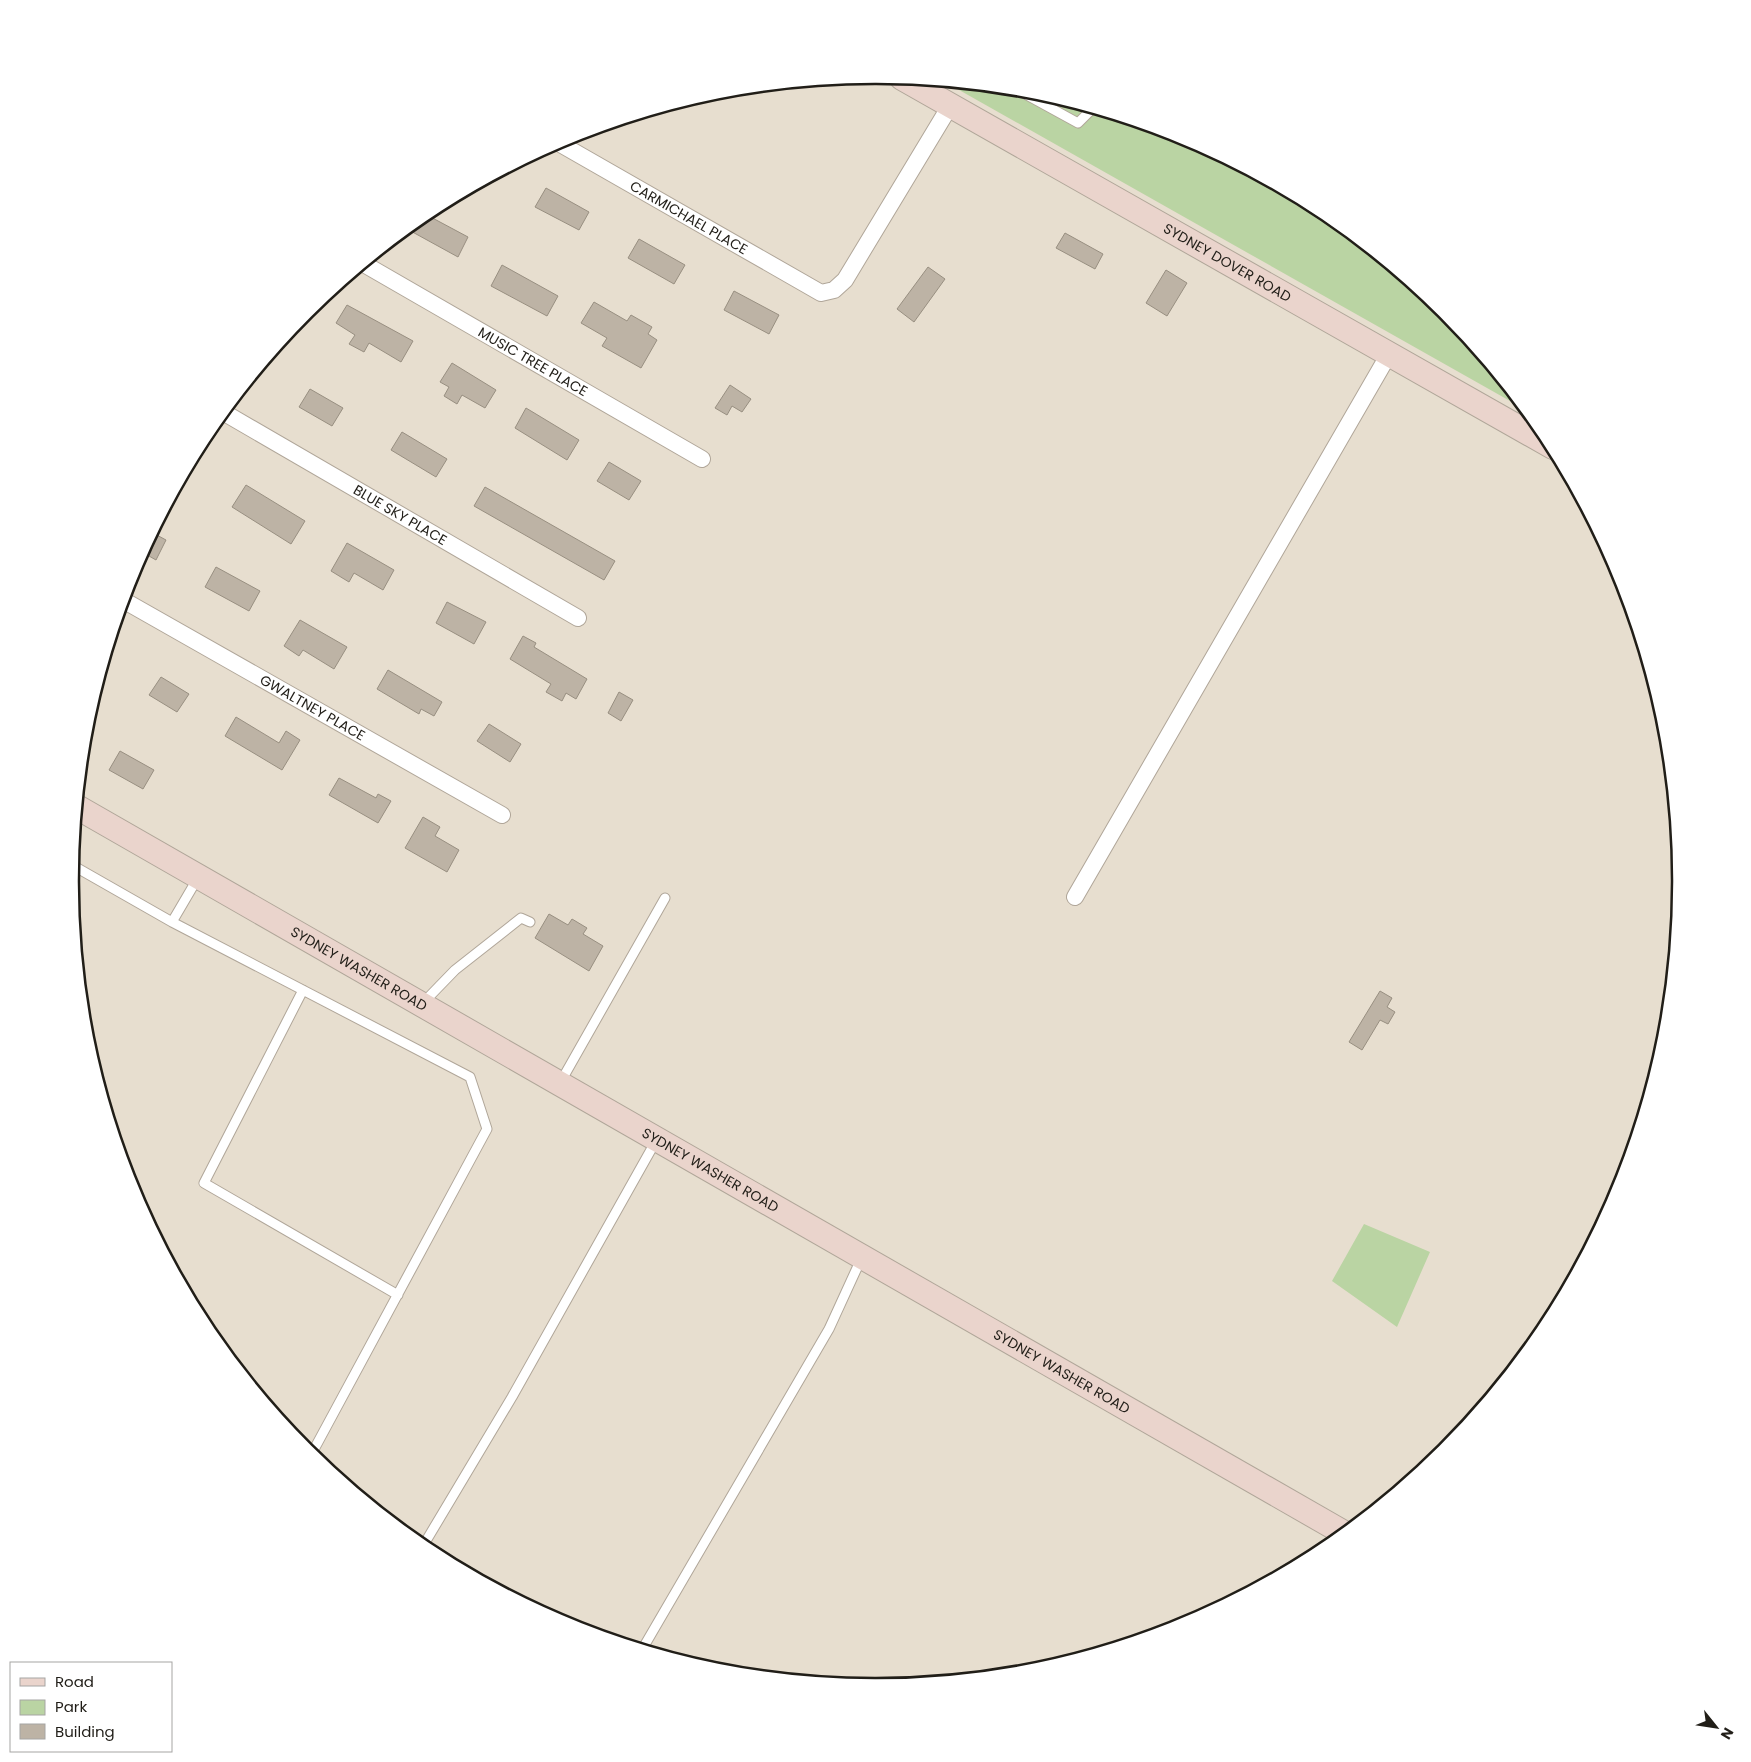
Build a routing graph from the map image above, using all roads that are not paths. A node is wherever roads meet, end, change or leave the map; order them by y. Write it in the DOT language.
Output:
graph roads {
  1 [pos="916,86"];
  2 [pos="1039,102"];
  3 [pos="950,106"];
  4 [pos="1088,113"];
  5 [pos="566,147"];
  6 [pos="369,267"];
  7 [pos="1389,354"];
  8 [pos="229,416"];
  9 [pos="1538,439"];
  10 [pos="702,459"];
  11 [pos="129,603"];
  12 [pos="578,618"];
  13 [pos="82,809"];
  14 [pos="502,815"];
  15 [pos="79,869"];
  16 [pos="199,876"];
  17 [pos="1075,897"];
  18 [pos="665,898"];
  19 [pos="172,922"];
  20 [pos="530,922"];
  21 [pos="303,990"];
  22 [pos="422,1004"];
  23 [pos="560,1084"];
  24 [pos="657,1139"];
  25 [pos="862,1257"];
  26 [pos="398,1295"];
  27 [pos="315,1447"];
  28 [pos="1338,1529"];
  29 [pos="427,1539"];
  30 [pos="646,1644"];
  1 -- 3 [label="street, SYDNEY DOVER ROAD"];
  2 -- 4 [label="lane"];
  3 -- 5 [label="street, CARMICHAEL PLACE"];
  3 -- 7 [label="street, SYDNEY DOVER ROAD"];
  6 -- 10 [label="street, MUSIC TREE PLACE"];
  7 -- 9 [label="street, SYDNEY DOVER ROAD"];
  7 -- 17 [label="street"];
  8 -- 12 [label="street, BLUE SKY PLACE"];
  11 -- 14 [label="street, GWALTNEY PLACE"];
  13 -- 16 [label="street, SYDNEY WASHER ROAD"];
  15 -- 19 [label="lane"];
  16 -- 19 [label="lane"];
  16 -- 22 [label="street, SYDNEY WASHER ROAD"];
  18 -- 23 [label="lane"];
  19 -- 21 [label="lane"];
  20 -- 22 [label="lane"];
  21 -- 26 [label="lane"];
  21 -- 26 [label="lane"];
  22 -- 23 [label="street, SYDNEY WASHER ROAD"];
  23 -- 24 [label="street, SYDNEY WASHER ROAD"];
  24 -- 25 [label="street, SYDNEY WASHER ROAD"];
  24 -- 29 [label="lane"];
  25 -- 28 [label="street, SYDNEY WASHER ROAD"];
  25 -- 30 [label="lane"];
  26 -- 27 [label="lane"];
}
